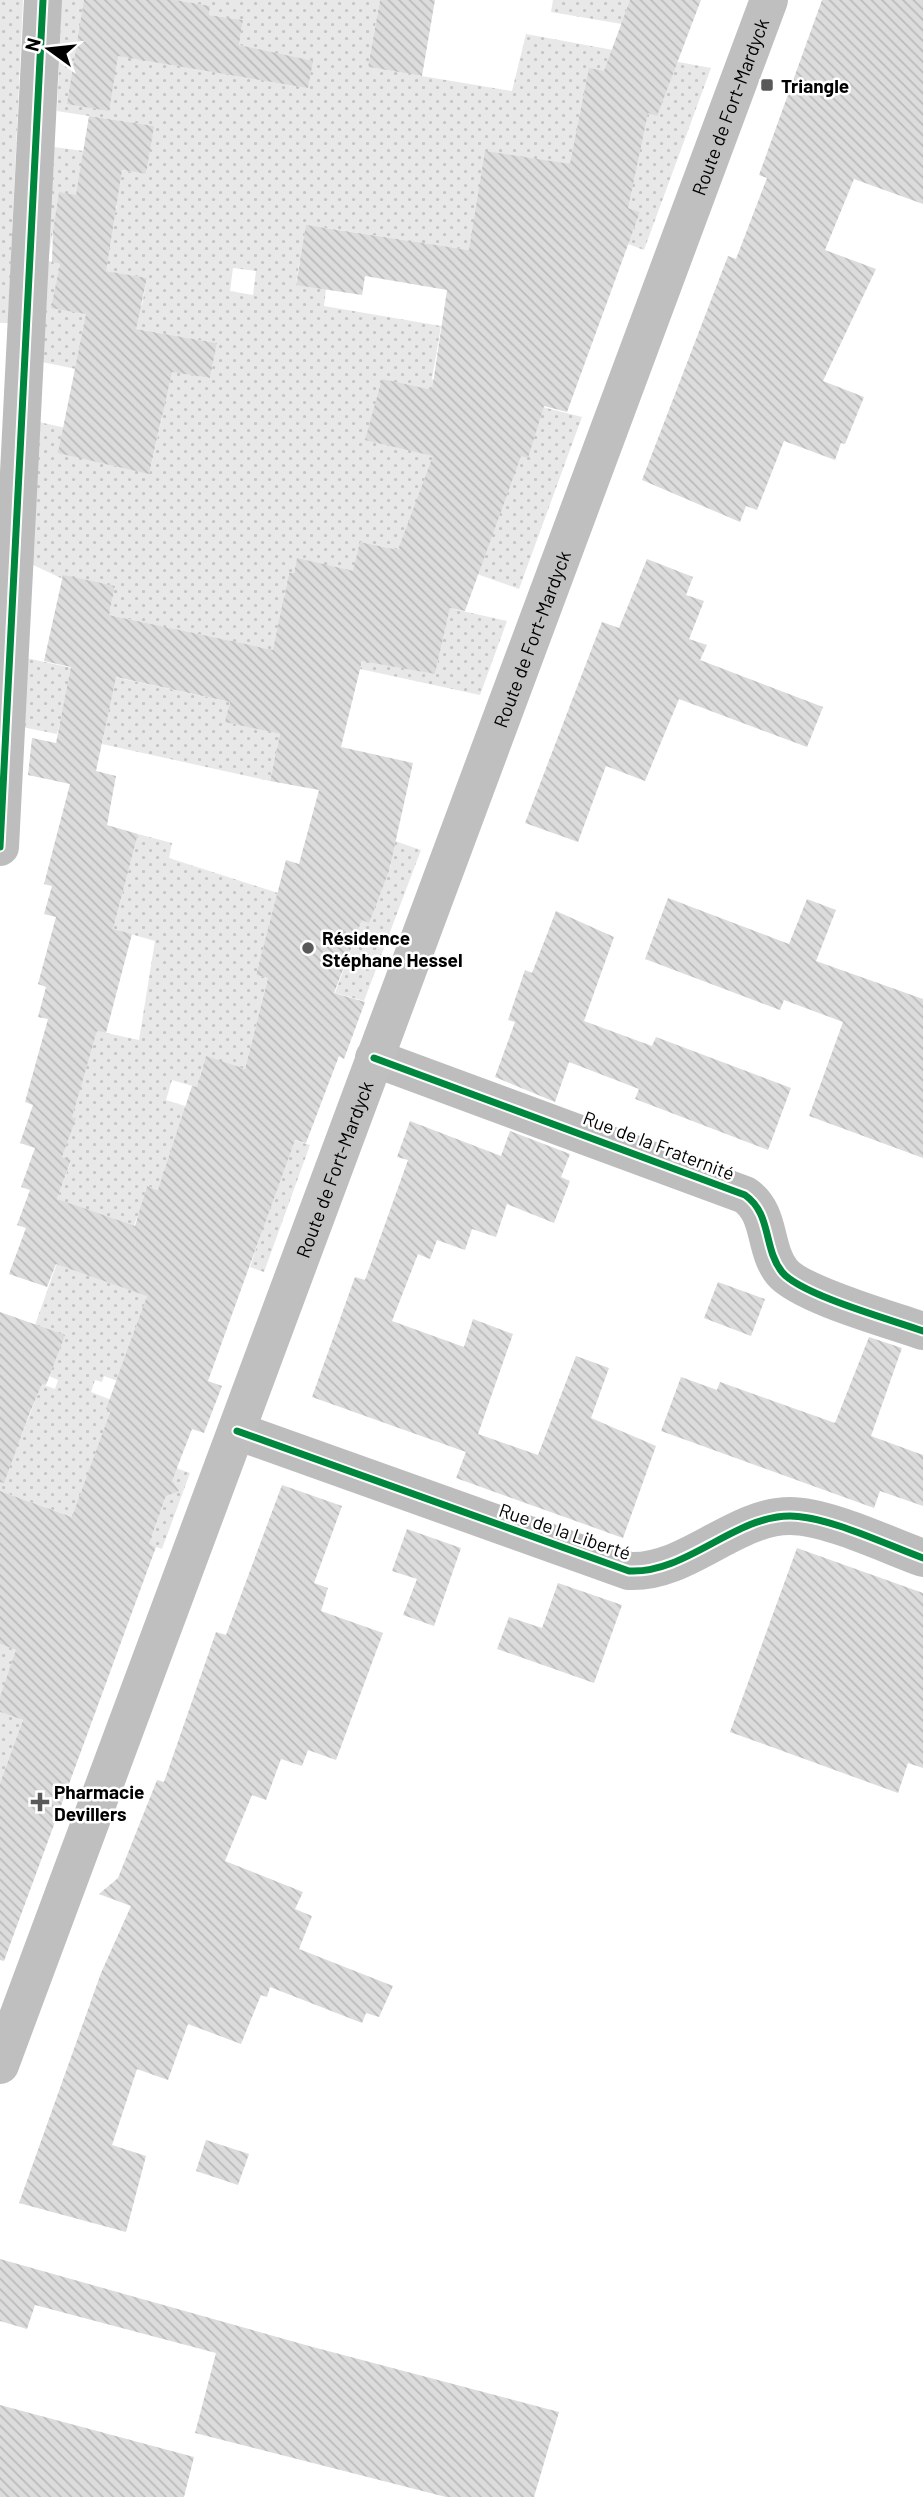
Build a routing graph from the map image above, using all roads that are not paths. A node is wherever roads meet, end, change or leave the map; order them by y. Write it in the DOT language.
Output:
graph roads {
  1 [pos="43,0"];
  2 [pos="769,0"];
  3 [pos="0,847"];
  4 [pos="374,1058"];
  5 [pos="923,1331"];
  6 [pos="237,1431"];
  7 [pos="923,1558"];
  8 [pos="0,2065"];
  1 -- 3 [label="street"];
  2 -- 4 [label="main road, Route de Fort-Mardyck"];
  4 -- 5 [label="street, Rue de la Fraternité"];
  4 -- 6 [label="main road, Route de Fort-Mardyck"];
  6 -- 7 [label="street, Rue de la Liberté"];
  6 -- 8 [label="main road, Route de Fort-Mardyck"];
}
